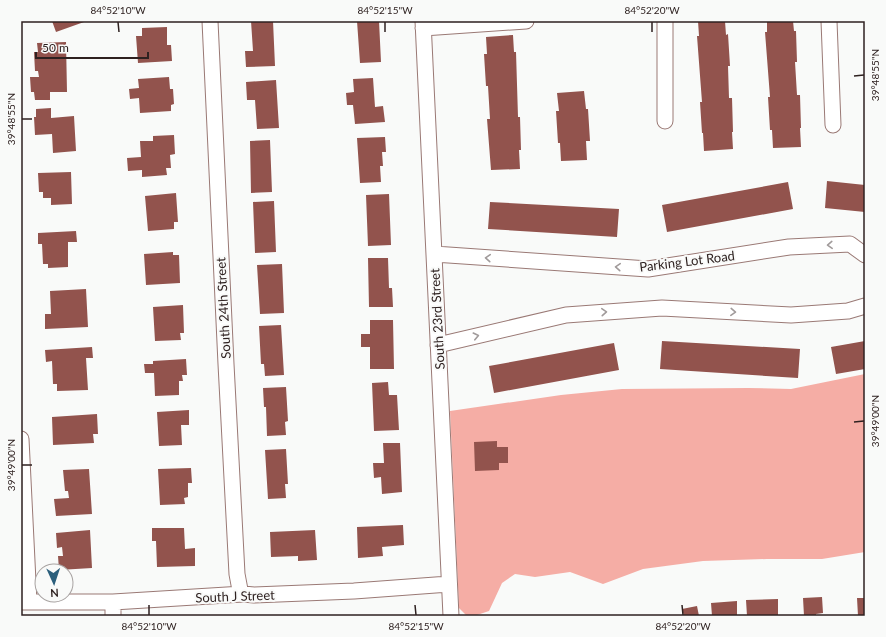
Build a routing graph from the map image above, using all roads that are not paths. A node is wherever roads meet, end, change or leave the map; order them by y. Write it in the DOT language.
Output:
graph roads {
  1 [pos="210,21"];
  2 [pos="526,21"];
  3 [pos="665,21"];
  4 [pos="829,21"];
  5 [pos="423,24"];
  6 [pos="665,121"];
  7 [pos="833,125"];
  8 [pos="434,254"];
  9 [pos="865,255"];
  10 [pos="865,306"];
  11 [pos="438,345"];
  12 [pos="21,439"];
  13 [pos="450,584"];
  14 [pos="243,594"];
  15 [pos="25,602"];
  16 [pos="113,609"];
  17 [pos="451,616"];
  1 -- 14 [label="street, South 24th Street"];
  2 -- 5 [label="street"];
  3 -- 6 [label="street"];
  4 -- 7 [label="street"];
  5 -- 8 [label="street, South 23rd Street"];
  9 -- 8 [label="street, Parking Lot Road, one-way"];
  8 -- 11 [label="street, South 23rd Street"];
  11 -- 10 [label="street, one-way"];
  11 -- 13 [label="street, South 23rd Street"];
  12 -- 15 [label="street"];
  13 -- 14 [label="street, South J Street"];
  13 -- 17 [label="street, South 23rd Street"];
  14 -- 16 [label="street, South J Street"];
  15 -- 16 [label="street, South J Street"];
}
